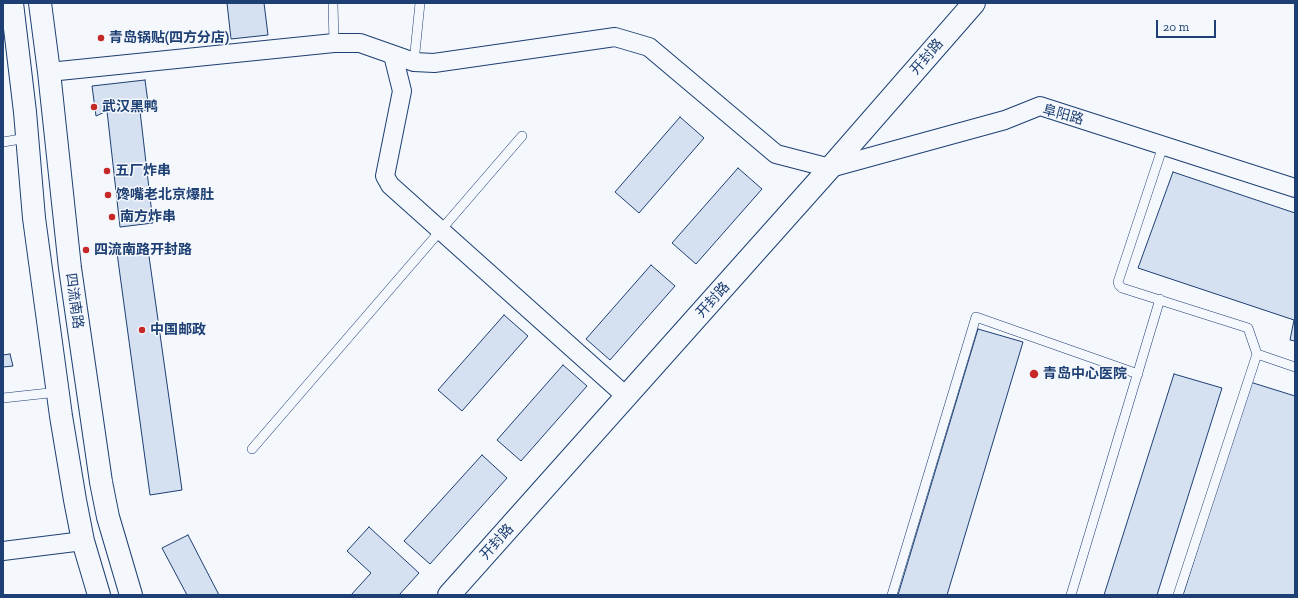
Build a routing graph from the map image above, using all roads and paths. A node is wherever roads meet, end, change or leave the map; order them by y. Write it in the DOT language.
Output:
graph roads {
  1 [pos="12,3"];
  2 [pos="40,3"];
  3 [pos="333,3"];
  4 [pos="420,3"];
  5 [pos="974,3"];
  6 [pos="334,43"];
  7 [pos="393,55"];
  8 [pos="414,62"];
  9 [pos="49,72"];
  10 [pos="522,136"];
  11 [pos="27,138"];
  12 [pos="3,142"];
  13 [pos="1163,146"];
  14 [pos="830,168"];
  15 [pos="1295,188"];
  16 [pos="441,231"];
  17 [pos="1160,299"];
  18 [pos="1257,354"];
  19 [pos="1295,367"];
  20 [pos="1138,374"];
  21 [pos="58,392"];
  22 [pos="627,397"];
  23 [pos="3,398"];
  24 [pos="252,449"];
  25 [pos="83,542"];
  26 [pos="3,552"];
  27 [pos="99,595"];
  28 [pos="131,595"];
  29 [pos="449,595"];
  30 [pos="892,595"];
  31 [pos="1071,595"];
  32 [pos="1178,595"];
  1 -- 11 [label="main road, 四流南路"];
  2 -- 9 [label="main road, 四流南路"];
  3 -- 6 [label="lane"];
  4 -- 8 [label="lane"];
  5 -- 14 [label="main road, 开封路"];
  6 -- 7 [label="street"];
  6 -- 9 [label="street"];
  7 -- 8 [label="street"];
  7 -- 16 [label="street"];
  8 -- 14 [label="street"];
  9 -- 28 [label="main road, 四流南路"];
  10 -- 16 [label="lane"];
  11 -- 12 [label="lane"];
  11 -- 21 [label="main road, 四流南路"];
  13 -- 14 [label="street, 阜阳路"];
  13 -- 15 [label="street, 阜阳路"];
  13 -- 17 [label="lane"];
  14 -- 22 [label="main road, 开封路"];
  16 -- 22 [label="street"];
  16 -- 24 [label="lane"];
  17 -- 18 [label="lane"];
  17 -- 20 [label="lane"];
  18 -- 19 [label="lane"];
  18 -- 32 [label="lane"];
  20 -- 30 [label="lane"];
  20 -- 31 [label="lane"];
  21 -- 23 [label="lane"];
  21 -- 25 [label="main road, 四流南路"];
  22 -- 29 [label="main road, 开封路"];
  25 -- 26 [label="street"];
  25 -- 27 [label="main road, 四流南路"];
}
